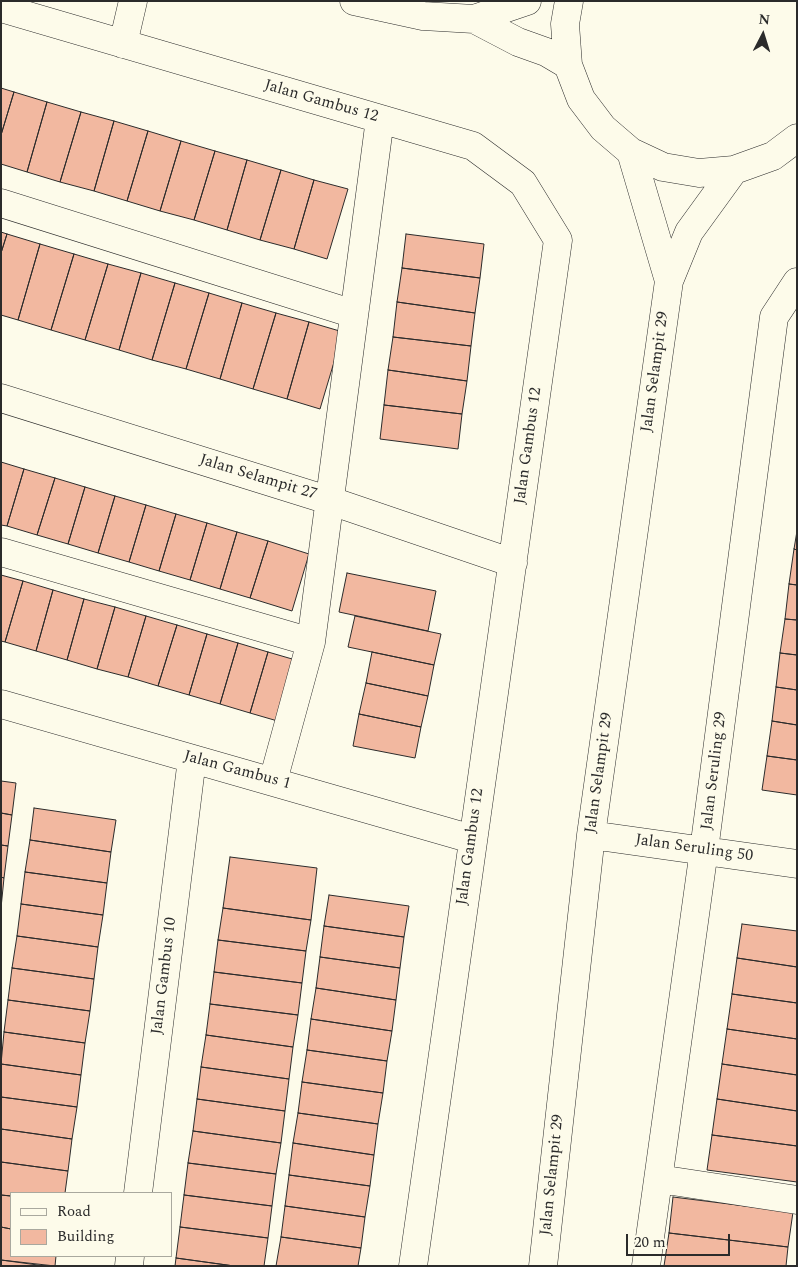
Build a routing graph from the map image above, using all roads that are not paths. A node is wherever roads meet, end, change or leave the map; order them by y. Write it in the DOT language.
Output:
graph roads {
  1 [pos="133,1"];
  2 [pos="354,1"];
  3 [pos="527,1"];
  4 [pos="569,1"];
  5 [pos="1,8"];
  6 [pos="474,19"];
  7 [pos="123,44"];
  8 [pos="568,65"];
  9 [pos="380,119"];
  10 [pos="797,138"];
  11 [pos="631,152"];
  12 [pos="734,170"];
  13 [pos="1,203"];
  14 [pos="669,281"];
  15 [pos="797,282"];
  16 [pos="354,314"];
  17 [pos="785,319"];
  18 [pos="1,398"];
  19 [pos="331,501"];
  20 [pos="1,552"];
  21 [pos="513,563"];
  22 [pos="311,642"];
  23 [pos="1,704"];
  24 [pos="192,759"];
  25 [pos="273,781"];
  26 [pos="591,835"];
  27 [pos="472,839"];
  28 [pos="704,850"];
  29 [pos="797,864"];
  30 [pos="659,1179"];
  31 [pos="138,1192"];
  32 [pos="797,1200"];
  33 [pos="413,1266"];
  34 [pos="543,1266"];
  35 [pos="646,1266"];
  1 -- 7 [label="street"];
  2 -- 6 [label="street"];
  3 -- 6 [label="street"];
  4 -- 8 [label="street"];
  5 -- 7 [label="street, Jalan Gambus 12"];
  6 -- 8 [label="street"];
  7 -- 9 [label="street, Jalan Gambus 12"];
  8 -- 11 [label="street"];
  9 -- 16 [label="street"];
  9 -- 21 [label="street, Jalan Gambus 12"];
  10 -- 12 [label="street"];
  11 -- 12 [label="street"];
  11 -- 14 [label="street, Jalan Selampit 29"];
  12 -- 14 [label="street, Jalan Selampit 29"];
  13 -- 16 [label="street"];
  14 -- 26 [label="street, Jalan Selampit 29"];
  15 -- 17 [label="street, Jalan Seruling 29"];
  16 -- 19 [label="street"];
  17 -- 28 [label="street, Jalan Seruling 29"];
  18 -- 19 [label="street, Jalan Selampit 27"];
  19 -- 21 [label="street, Jalan Selampit 27"];
  19 -- 22 [label="street"];
  20 -- 22 [label="street"];
  21 -- 27 [label="street, Jalan Gambus 12"];
  22 -- 25 [label="street"];
  23 -- 24 [label="street, Jalan Gambus 1"];
  24 -- 25 [label="street, Jalan Gambus 1"];
  24 -- 31 [label="street, Jalan Gambus 10"];
  25 -- 27 [label="street, Jalan Gambus 1"];
  26 -- 28 [label="street, Jalan Seruling 50"];
  26 -- 34 [label="street, Jalan Selampit 29"];
  27 -- 33 [label="street, Jalan Gambus 12"];
  28 -- 29 [label="street, Jalan Seruling 50"];
  28 -- 30 [label="street, Jalan Seruling 29"];
  30 -- 32 [label="street"];
  30 -- 35 [label="street, Jalan Seruling 29"];
}
